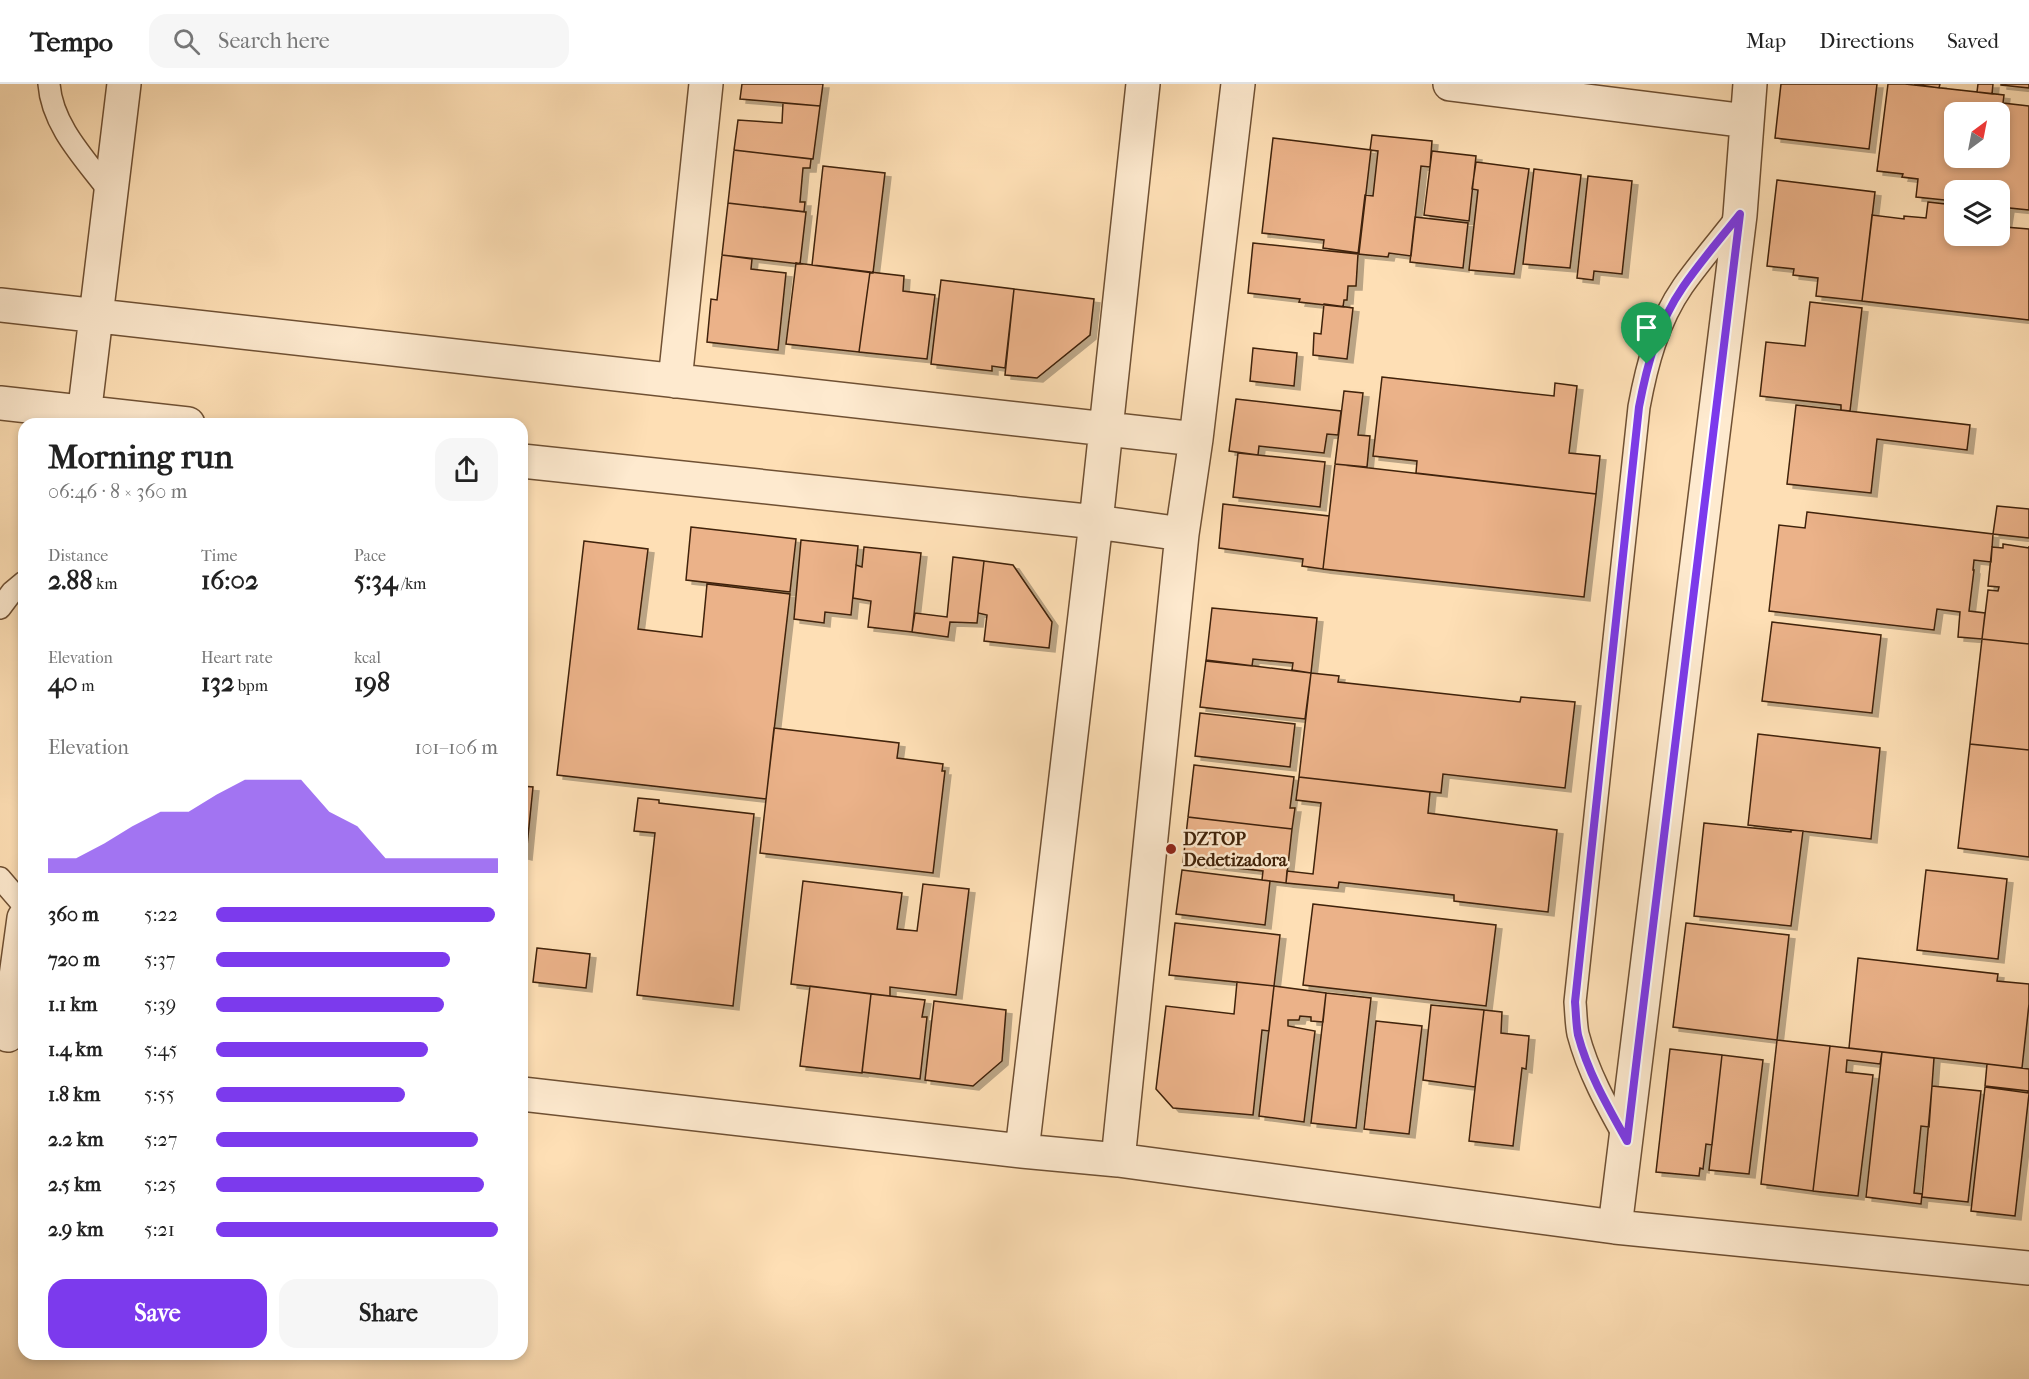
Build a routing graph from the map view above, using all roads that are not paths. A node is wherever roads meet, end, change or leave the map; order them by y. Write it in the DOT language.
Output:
graph roads {
  1 [pos="49,84"];
  2 [pos="124,84"];
  3 [pos="705,84"];
  4 [pos="1143,84"];
  5 [pos="1238,84"];
  6 [pos="1450,84"];
  7 [pos="1750,84"];
  8 [pos="1747,121"];
  9 [pos="110,192"];
  10 [pos="1740,214"];
  11 [pos="0,305"];
  12 [pos="95,316"];
  13 [pos="675,381"];
  14 [pos="0,404"];
  15 [pos="77,418"];
  16 [pos="83,418"];
  17 [pos="1106,429"];
  18 [pos="1196,439"];
  19 [pos="528,461"];
  20 [pos="1096,522"];
  21 [pos="1182,534"];
  22 [pos="18,587"];
  23 [pos="0,608"];
  24 [pos="0,879"];
  25 [pos="18,899"];
  26 [pos="18,972"];
  27 [pos="11,1035"];
  28 [pos="528,1095"];
  29 [pos="1627,1141"];
  30 [pos="1022,1151"];
  31 [pos="1118,1160"];
  32 [pos="1615,1227"];
  33 [pos="2029,1268"];
  1 -- 9 [label="lane"];
  2 -- 9 [label="street"];
  3 -- 13 [label="street"];
  4 -- 17 [label="street"];
  5 -- 18 [label="street"];
  6 -- 8 [label="street"];
  7 -- 8 [label="street"];
  8 -- 10 [label="street"];
  9 -- 12 [label="street"];
  10 -- 29 [label="street"];
  10 -- 29 [label="lane"];
  11 -- 12 [label="street"];
  12 -- 13 [label="street"];
  12 -- 16 [label="street"];
  13 -- 17 [label="street"];
  14 -- 15 [label="street"];
  17 -- 18 [label="street"];
  17 -- 20 [label="street"];
  18 -- 21 [label="street"];
  19 -- 20 [label="street"];
  20 -- 21 [label="street"];
  20 -- 30 [label="street"];
  21 -- 31 [label="street"];
  22 -- 23 [label="lane"];
  24 -- 25 [label="lane"];
  26 -- 27 [label="street"];
  28 -- 30 [label="street"];
  29 -- 32 [label="street"];
  30 -- 31 [label="street"];
  31 -- 32 [label="street"];
  32 -- 33 [label="street"];
}
